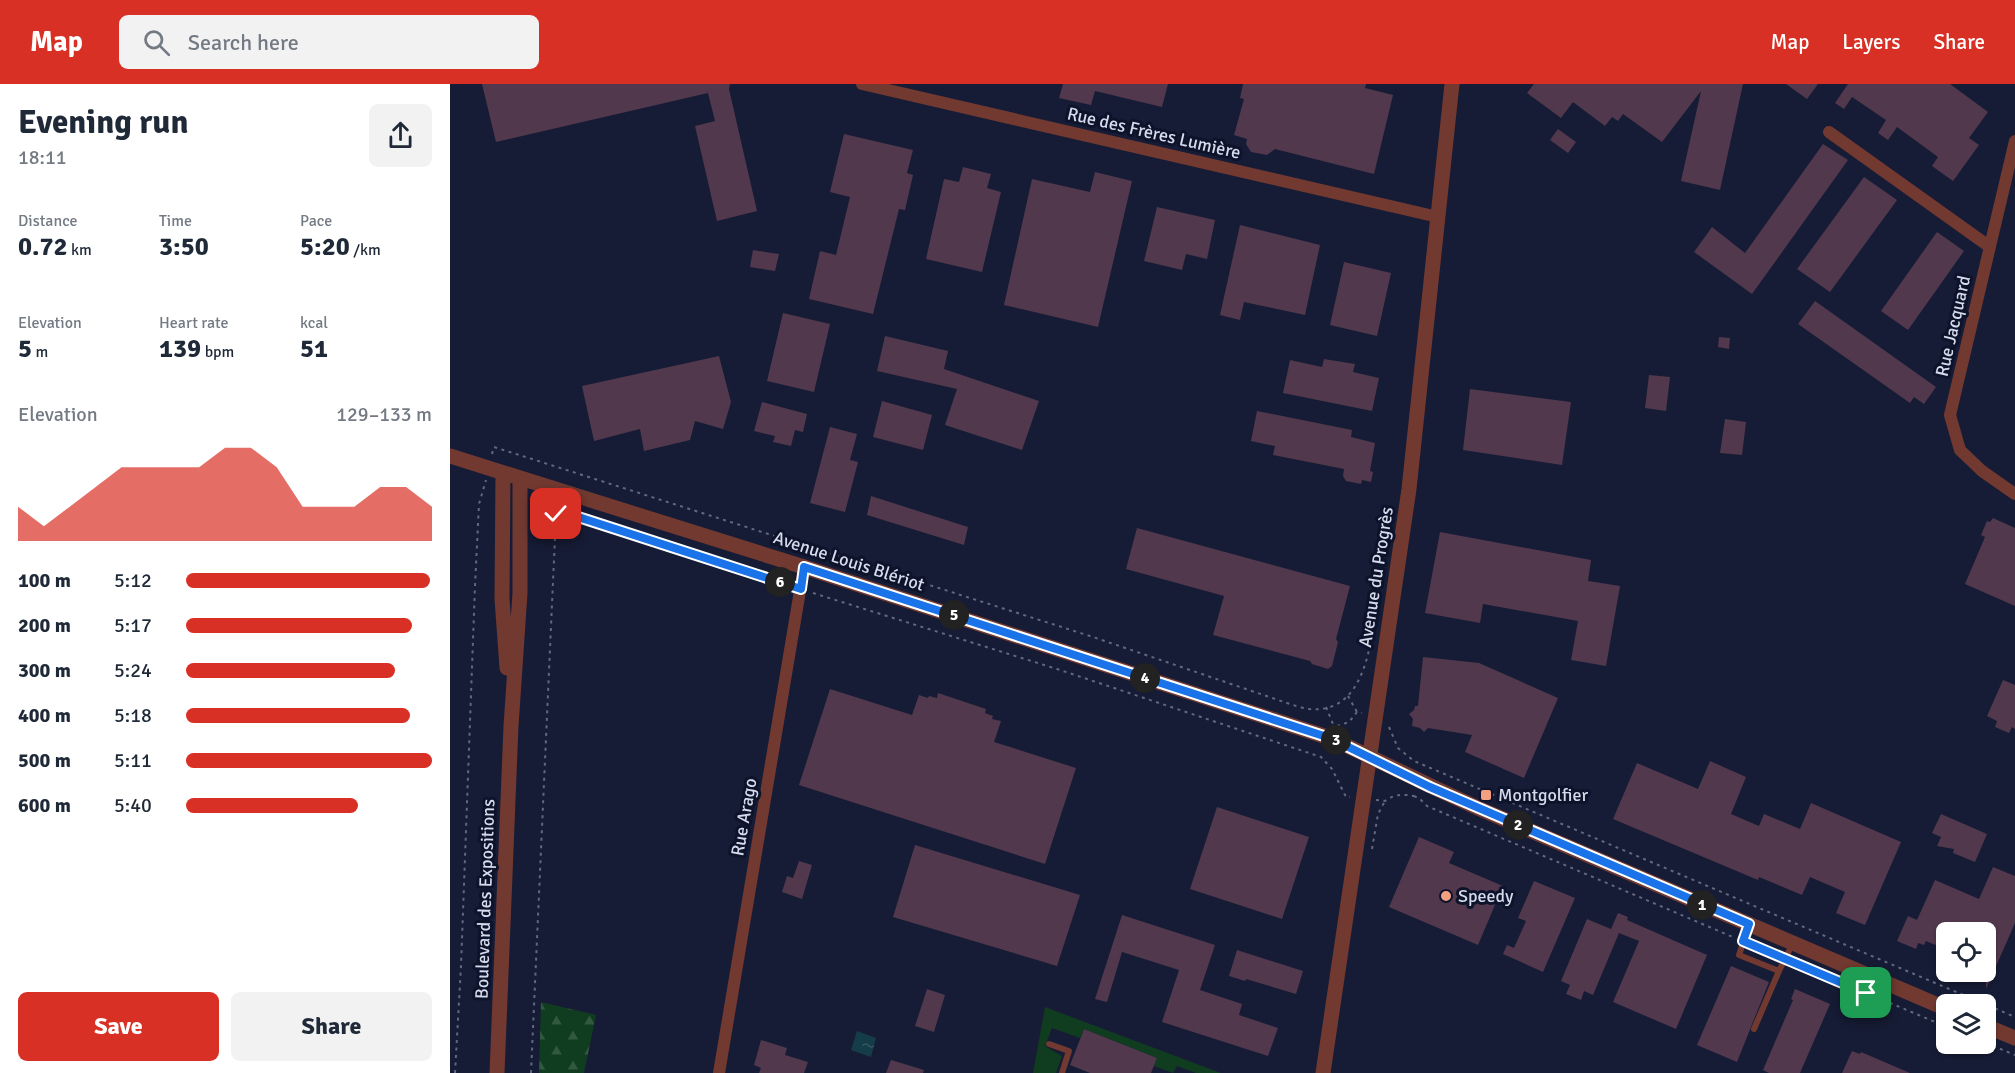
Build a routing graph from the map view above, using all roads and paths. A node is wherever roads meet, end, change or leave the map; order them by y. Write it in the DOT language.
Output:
graph roads {
  1 [pos="862,84"];
  2 [pos="1452,84"];
  3 [pos="1830,132"];
  4 [pos="2015,141"];
  5 [pos="1438,217"];
  6 [pos="1990,247"];
  7 [pos="450,456"];
  8 [pos="496,471"];
  9 [pos="520,478"];
  10 [pos="2015,494"];
  11 [pos="804,567"];
  12 [pos="1379,587"];
  13 [pos="801,589"];
  14 [pos="1348,695"];
  15 [pos="1357,712"];
  16 [pos="1389,724"];
  17 [pos="511,726"];
  18 [pos="1371,756"];
  19 [pos="1414,796"];
  20 [pos="1364,799"];
  21 [pos="1420,799"];
  22 [pos="1749,924"];
  23 [pos="1743,941"];
  24 [pos="1793,943"];
  25 [pos="1785,959"];
  26 [pos="1779,971"];
  27 [pos="1936,1004"];
  28 [pos="2015,1017"];
  29 [pos="1936,1022"];
  30 [pos="1754,1029"];
  31 [pos="1996,1030"];
  32 [pos="2015,1038"];
  33 [pos="1049,1044"];
  34 [pos="1996,1047"];
  35 [pos="2015,1055"];
  36 [pos="455,1073"];
  37 [pos="497,1073"];
  38 [pos="531,1073"];
  39 [pos="719,1073"];
  40 [pos="1062,1073"];
  41 [pos="1323,1073"];
  1 -- 5 [label="street, Rue des Frères Lumière"];
  2 -- 5 [label="street, Avenue du Progrès"];
  3 -- 6 [label="street"];
  4 -- 6 [label="street, Rue Jacquard"];
  5 -- 18 [label="street, Avenue du Progrès"];
  6 -- 10 [label="street, Rue Jacquard"];
  7 -- 8 [label="street, Avenue Louis Blériot"];
  8 -- 9 [label="street, Avenue Louis Blériot"];
  8 -- 14 [label="path"];
  8 -- 17 [label="street, Boulevard des Expositions"];
  8 -- 36 [label="path"];
  9 -- 11 [label="street, Avenue Louis Blériot"];
  9 -- 17 [label="street, Boulevard des Expositions"];
  11 -- 13 [label="street, Rue Arago"];
  11 -- 18 [label="street, Avenue Louis Blériot"];
  12 -- 14 [label="path"];
  13 -- 20 [label="path"];
  13 -- 38 [label="path"];
  13 -- 39 [label="street, Rue Arago"];
  14 -- 15 [label="path"];
  16 -- 28 [label="path"];
  17 -- 37 [label="street, Boulevard des Expositions"];
  18 -- 20 [label="street, Avenue du Progrès"];
  18 -- 22 [label="street, Avenue Louis Blériot"];
  19 -- 20 [label="path"];
  20 -- 41 [label="street, Avenue du Progrès"];
  21 -- 23 [label="path"];
  22 -- 23 [label="lane"];
  22 -- 24 [label="street, Avenue Louis Blériot"];
  23 -- 25 [label="path"];
  23 -- 26 [label="lane"];
  24 -- 25 [label="lane"];
  24 -- 27 [label="street, Avenue Louis Blériot"];
  25 -- 26 [label="lane"];
  25 -- 29 [label="path"];
  26 -- 30 [label="lane"];
  31 -- 32 [label="street"];
  33 -- 40 [label="lane"];
  34 -- 35 [label="path"];
}
